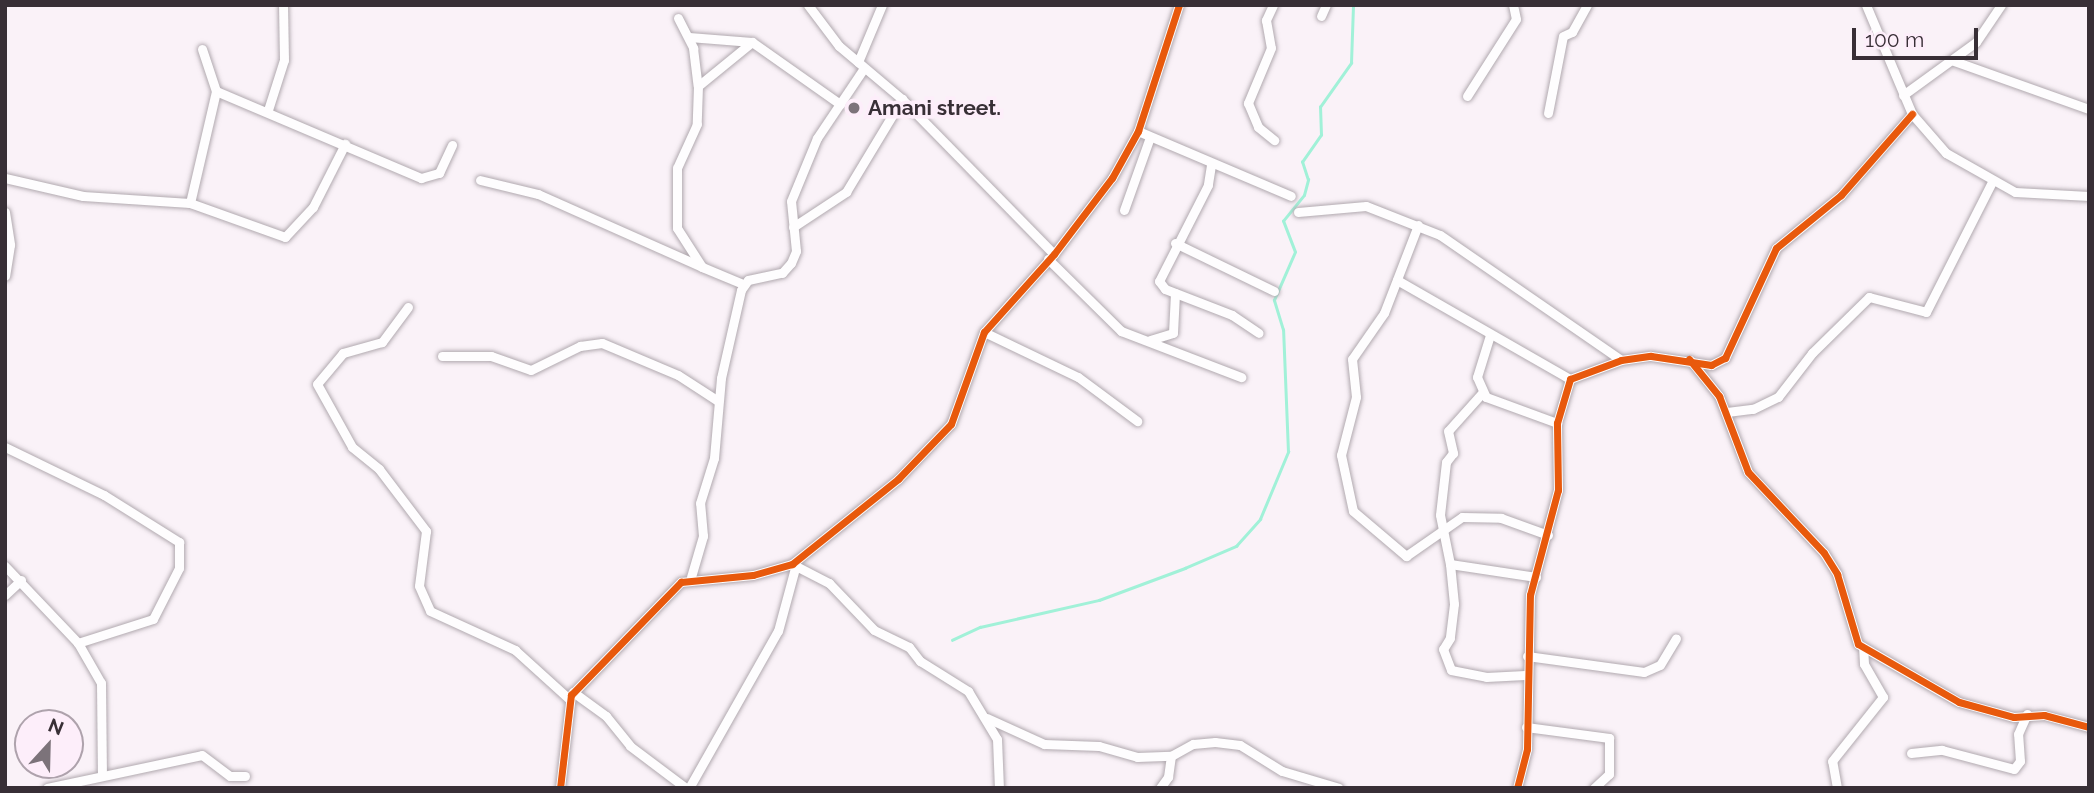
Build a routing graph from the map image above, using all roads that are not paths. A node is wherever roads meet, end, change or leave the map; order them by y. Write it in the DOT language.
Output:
graph roads {
  1 [pos="283,5"];
  2 [pos="808,5"];
  3 [pos="882,5"];
  4 [pos="1179,5"];
  5 [pos="1273,5"];
  6 [pos="1326,5"];
  7 [pos="1513,5"];
  8 [pos="1866,5"];
  9 [pos="2001,5"];
  10 [pos="1583,7"];
  11 [pos="1321,16"];
  12 [pos="678,18"];
  13 [pos="689,37"];
  14 [pos="752,42"];
  15 [pos="202,49"];
  16 [pos="1954,61"];
  17 [pos="861,65"];
  18 [pos="698,86"];
  19 [pos="216,91"];
  20 [pos="1903,95"];
  21 [pos="1467,96"];
  22 [pos="902,99"];
  23 [pos="840,104"];
  24 [pos="2089,109"];
  25 [pos="268,110"];
  26 [pos="1548,113"];
  27 [pos="1912,114"];
  28 [pos="1138,131"];
  29 [pos="1150,137"];
  30 [pos="1274,140"];
  31 [pos="345,144"];
  32 [pos="453,145"];
  33 [pos="1211,165"];
  34 [pos="5,178"];
  35 [pos="480,180"];
  36 [pos="1992,183"];
  37 [pos="1291,196"];
  38 [pos="2089,196"];
  39 [pos="190,203"];
  40 [pos="1124,210"];
  41 [pos="5,212"];
  42 [pos="1297,212"];
  43 [pos="1418,225"];
  44 [pos="793,227"];
  45 [pos="1175,243"];
  46 [pos="1051,256"];
  47 [pos="702,267"];
  48 [pos="5,276"];
  49 [pos="1397,280"];
  50 [pos="743,284"];
  51 [pos="1274,291"];
  52 [pos="1175,293"];
  53 [pos="408,307"];
  54 [pos="984,332"];
  55 [pos="1259,333"];
  56 [pos="1490,335"];
  57 [pos="1148,341"];
  58 [pos="442,356"];
  59 [pos="1689,359"];
  60 [pos="1621,360"];
  61 [pos="1241,377"];
  62 [pos="1570,379"];
  63 [pos="1483,392"];
  64 [pos="718,401"];
  65 [pos="1727,412"];
  66 [pos="1138,421"];
  67 [pos="1557,423"];
  68 [pos="5,447"];
  69 [pos="5,453"];
  70 [pos="1444,534"];
  71 [pos="1548,535"];
  72 [pos="1450,564"];
  73 [pos="5,566"];
  74 [pos="794,566"];
  75 [pos="691,577"];
  76 [pos="1536,577"];
  77 [pos="21,580"];
  78 [pos="5,595"];
  79 [pos="1676,638"];
  80 [pos="78,643"];
  81 [pos="1863,647"];
  82 [pos="1527,656"];
  83 [pos="1525,675"];
  84 [pos="571,695"];
  85 [pos="2027,714"];
  86 [pos="987,718"];
  87 [pos="1526,727"];
  88 [pos="2089,727"];
  89 [pos="1911,754"];
  90 [pos="1171,756"];
  91 [pos="102,774"];
  92 [pos="245,776"];
  93 [pos="47,788"];
  94 [pos="560,788"];
  95 [pos="687,788"];
  96 [pos="999,788"];
  97 [pos="1160,788"];
  98 [pos="1339,788"];
  99 [pos="1517,788"];
  100 [pos="1594,788"];
  101 [pos="1837,788"];
  1 -- 25 [label="street"];
  2 -- 17 [label="street"];
  3 -- 17 [label="street"];
  4 -- 28 [label="street"];
  5 -- 30 [label="street"];
  6 -- 11 [label="street"];
  7 -- 21 [label="street"];
  8 -- 20 [label="street"];
  9 -- 16 [label="street"];
  10 -- 26 [label="street"];
  12 -- 13 [label="street"];
  13 -- 14 [label="street"];
  13 -- 18 [label="street"];
  14 -- 18 [label="street"];
  14 -- 23 [label="street"];
  15 -- 19 [label="street"];
  16 -- 20 [label="street"];
  16 -- 24 [label="street"];
  17 -- 22 [label="street"];
  17 -- 23 [label="street"];
  18 -- 47 [label="street"];
  19 -- 25 [label="street"];
  19 -- 39 [label="street"];
  20 -- 27 [label="street"];
  22 -- 44 [label="street"];
  22 -- 46 [label="street"];
  23 -- 44 [label="street"];
  25 -- 31 [label="street"];
  27 -- 36 [label="street"];
  27 -- 59 [label="street"];
  28 -- 29 [label="street"];
  28 -- 46 [label="street"];
  29 -- 33 [label="street"];
  29 -- 40 [label="street"];
  31 -- 32 [label="street"];
  31 -- 39 [label="street"];
  33 -- 37 [label="street"];
  33 -- 45 [label="street"];
  34 -- 39 [label="street"];
  35 -- 47 [label="street"];
  36 -- 38 [label="street"];
  36 -- 65 [label="street"];
  41 -- 48 [label="street"];
  42 -- 43 [label="street"];
  43 -- 49 [label="street"];
  43 -- 60 [label="street"];
  44 -- 50 [label="street"];
  45 -- 51 [label="street"];
  45 -- 52 [label="street"];
  46 -- 54 [label="street"];
  46 -- 57 [label="street"];
  47 -- 50 [label="street"];
  49 -- 56 [label="street"];
  49 -- 70 [label="street"];
  50 -- 64 [label="street"];
  52 -- 55 [label="street"];
  52 -- 57 [label="street"];
  53 -- 84 [label="street"];
  54 -- 66 [label="street"];
  54 -- 74 [label="street"];
  56 -- 62 [label="street"];
  56 -- 63 [label="street"];
  57 -- 61 [label="street"];
  58 -- 64 [label="street"];
  59 -- 60 [label="street"];
  59 -- 65 [label="street"];
  60 -- 62 [label="street"];
  62 -- 67 [label="street"];
  63 -- 67 [label="street"];
  63 -- 70 [label="street"];
  64 -- 75 [label="street"];
  65 -- 81 [label="street"];
  67 -- 71 [label="street"];
  68 -- 69 [label="street"];
  68 -- 80 [label="street"];
  70 -- 71 [label="street"];
  70 -- 72 [label="street"];
  71 -- 76 [label="street"];
  72 -- 76 [label="street"];
  72 -- 83 [label="street"];
  73 -- 77 [label="street"];
  74 -- 75 [label="street"];
  74 -- 86 [label="street"];
  74 -- 95 [label="street"];
  75 -- 84 [label="street"];
  76 -- 82 [label="street"];
  77 -- 78 [label="street"];
  77 -- 80 [label="street"];
  79 -- 82 [label="street"];
  80 -- 91 [label="street"];
  81 -- 85 [label="street"];
  81 -- 101 [label="street"];
  82 -- 83 [label="street"];
  83 -- 87 [label="street"];
  84 -- 94 [label="street"];
  84 -- 95 [label="street"];
  85 -- 88 [label="street"];
  85 -- 89 [label="street"];
  86 -- 90 [label="street"];
  86 -- 96 [label="street"];
  87 -- 99 [label="street"];
  87 -- 100 [label="street"];
  90 -- 97 [label="street"];
  90 -- 98 [label="street"];
  91 -- 92 [label="street"];
  91 -- 93 [label="street"];
}
